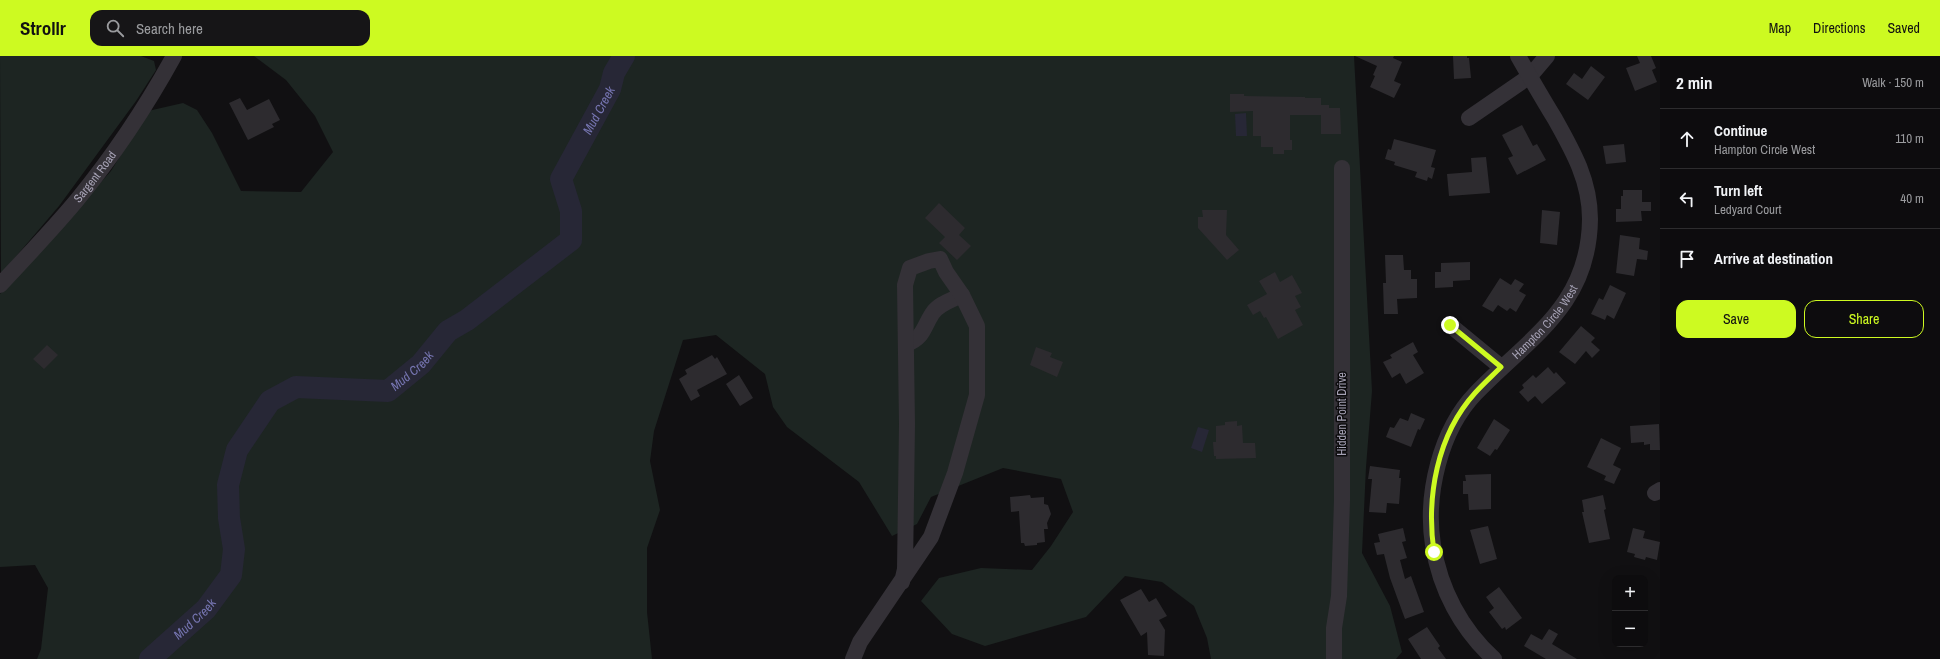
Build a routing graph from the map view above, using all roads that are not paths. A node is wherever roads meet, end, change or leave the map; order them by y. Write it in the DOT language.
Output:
graph roads {
  1 [pos="174,56"];
  2 [pos="1518,56"];
  3 [pos="1547,56"];
  4 [pos="1530,76"];
  5 [pos="1469,118"];
  6 [pos="1342,168"];
  7 [pos="0,285"];
  8 [pos="962,295"];
  9 [pos="1450,325"];
  10 [pos="907,344"];
  11 [pos="1501,367"];
  12 [pos="902,582"];
  13 [pos="853,659"];
  14 [pos="1334,659"];
  15 [pos="1494,659"];
  1 -- 7 [label="street, Sargent Road"];
  2 -- 4 [label="street, Hampton Circle West"];
  3 -- 4 [label="street"];
  4 -- 5 [label="street"];
  4 -- 11 [label="street, Hampton Circle West"];
  6 -- 14 [label="street, Hidden Point Drive"];
  8 -- 10 [label="street"];
  8 -- 10 [label="street"];
  8 -- 12 [label="street"];
  9 -- 11 [label="street"];
  10 -- 12 [label="street"];
  11 -- 15 [label="street, Hampton Circle West"];
  12 -- 13 [label="street"];
}
